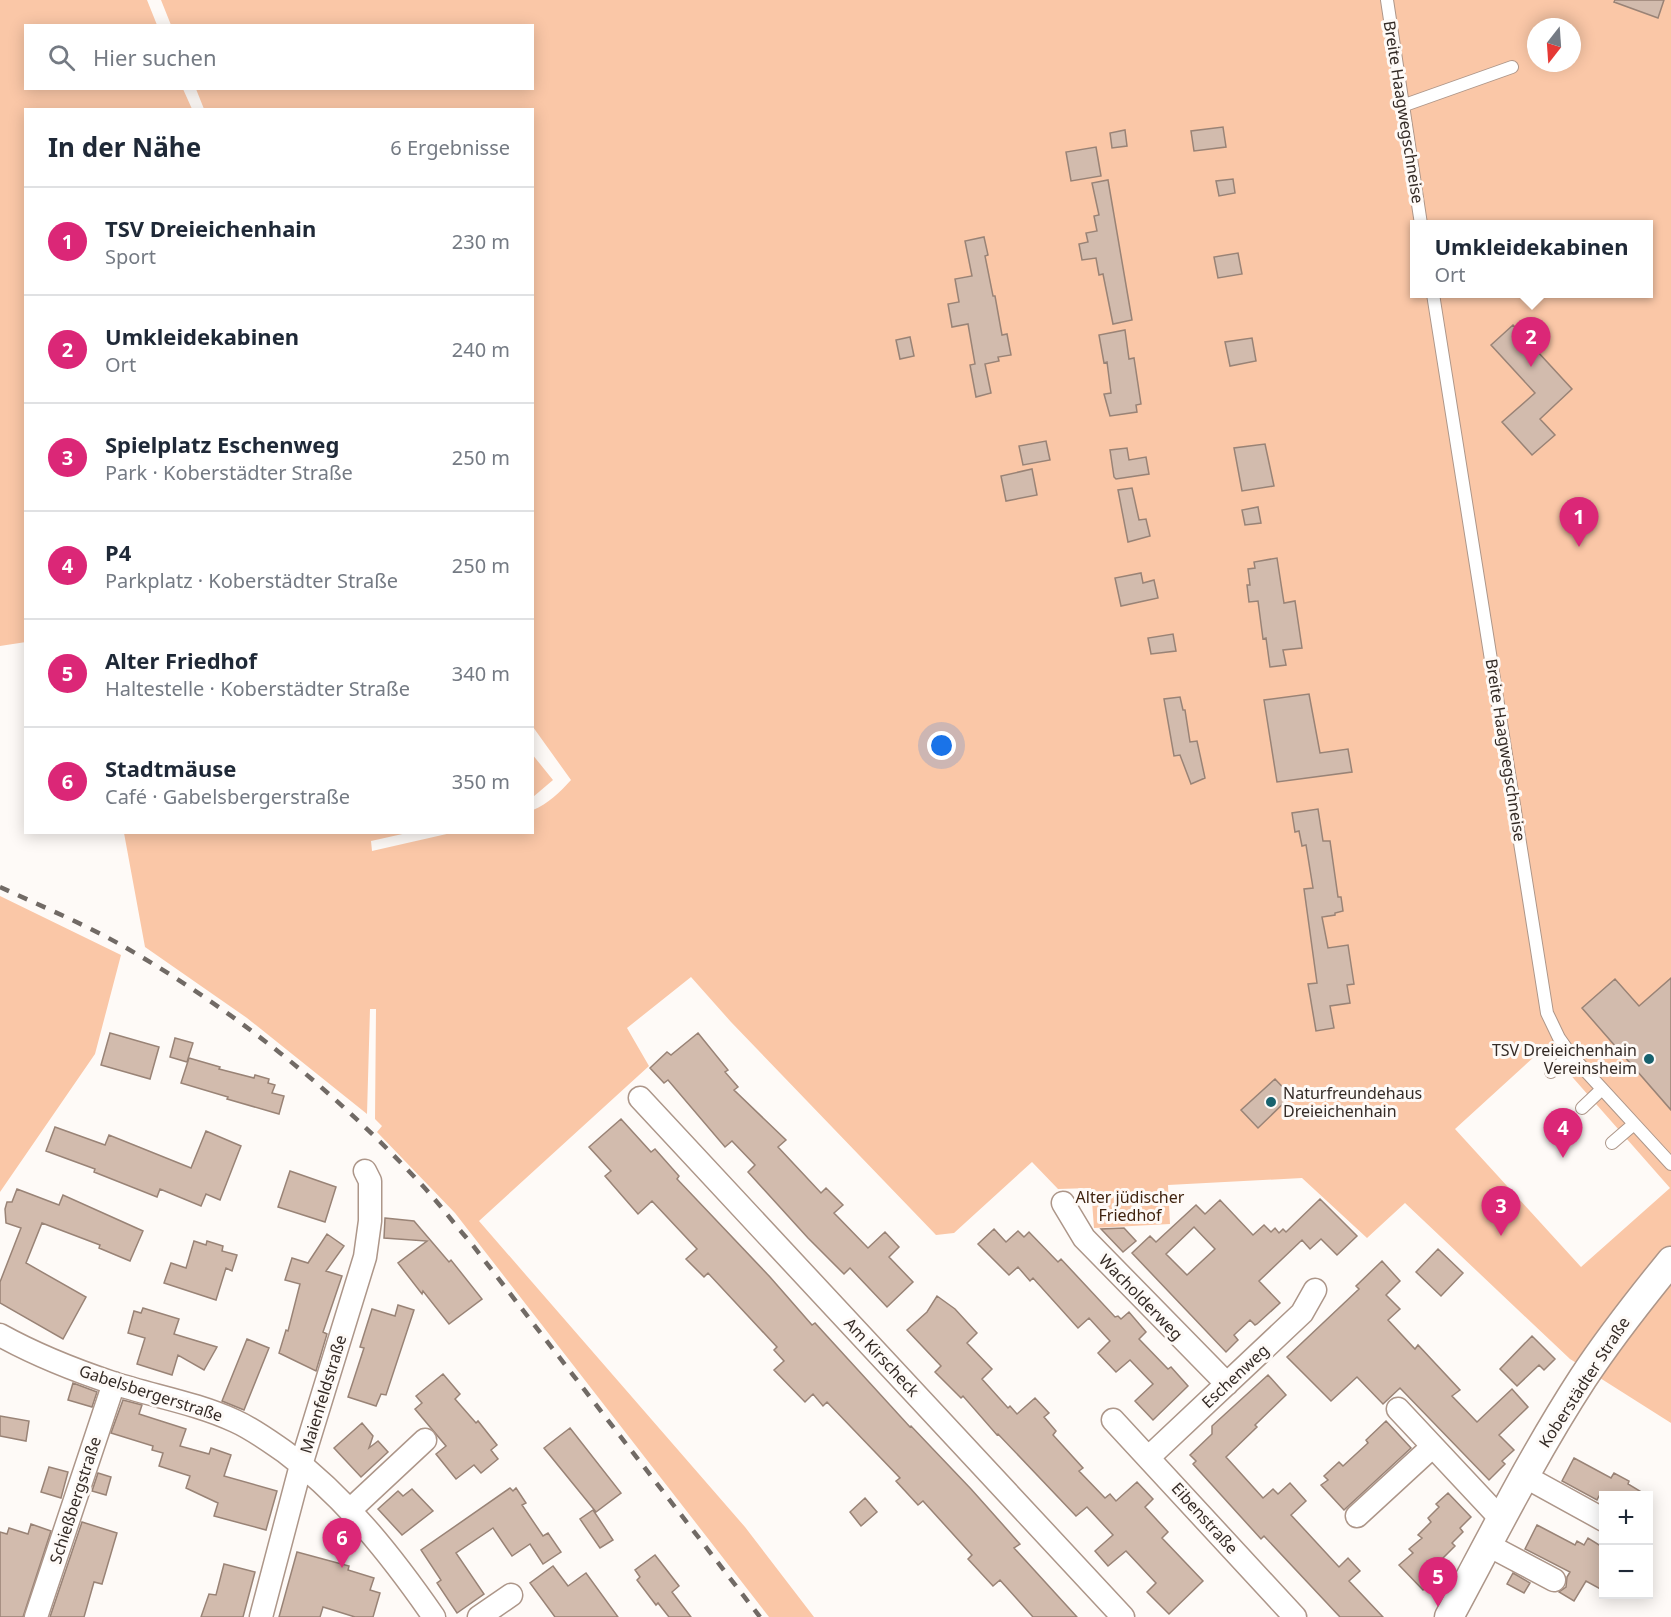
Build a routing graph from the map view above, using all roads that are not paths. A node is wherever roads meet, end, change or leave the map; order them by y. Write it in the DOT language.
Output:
graph roads {
  1 [pos="1387,0"];
  2 [pos="1512,67"];
  3 [pos="1402,106"];
  4 [pos="1420,220"];
  5 [pos="1433,298"];
  6 [pos="1571,1054"];
  7 [pos="1551,1072"];
  8 [pos="1602,1089"];
  9 [pos="640,1098"];
  10 [pos="1582,1108"];
  11 [pos="1634,1124"];
  12 [pos="1612,1143"];
  13 [pos="1671,1164"];
  14 [pos="365,1171"];
  15 [pos="1063,1203"];
  16 [pos="1671,1261"];
  17 [pos="1315,1290"];
  18 [pos="0,1335"];
  19 [pos="114,1383"];
  20 [pos="1227,1384"];
  21 [pos="1398,1409"];
  22 [pos="1113,1420"];
  23 [pos="425,1440"];
  24 [pos="1432,1447"];
  25 [pos="1149,1457"];
  26 [pos="301,1465"];
  27 [pos="1524,1476"];
  28 [pos="350,1510"];
  29 [pos="1357,1516"];
  30 [pos="1599,1517"];
  31 [pos="1501,1519"];
  32 [pos="1488,1545"];
  33 [pos="1554,1580"];
  34 [pos="512,1595"];
  35 [pos="36,1617"];
  36 [pos="261,1617"];
  37 [pos="434,1617"];
  38 [pos="479,1617"];
  39 [pos="1123,1617"];
  40 [pos="1295,1617"];
  41 [pos="1449,1617"];
  1 -- 3 [label="lane, Breite Haagwegschneise"];
  2 -- 3 [label="lane"];
  3 -- 4 [label="lane, Breite Haagwegschneise"];
  5 -- 6 [label="lane, Breite Haagwegschneise"];
  6 -- 7 [label="lane"];
  6 -- 8 [label="lane, Breite Haagwegschneise"];
  8 -- 10 [label="lane"];
  8 -- 11 [label="lane, Breite Haagwegschneise"];
  9 -- 39 [label="street, Am Kirscheck"];
  11 -- 12 [label="lane"];
  11 -- 13 [label="lane, Breite Haagwegschneise"];
  14 -- 26 [label="street, Maienfeldstraße"];
  15 -- 20 [label="street, Wacholderweg"];
  16 -- 27 [label="street, Koberstädter Straße"];
  17 -- 20 [label="street, Eschenweg"];
  18 -- 19 [label="street, Gabelsbergerstraße"];
  19 -- 26 [label="street, Gabelsbergerstraße"];
  19 -- 35 [label="street, Schießbergstraße"];
  20 -- 25 [label="street, Eschenweg"];
  21 -- 24 [label="street"];
  22 -- 25 [label="street, Eibenstraße"];
  23 -- 28 [label="street"];
  24 -- 29 [label="street"];
  24 -- 31 [label="street"];
  25 -- 40 [label="street, Eibenstraße"];
  26 -- 28 [label="street, Gabelsbergerstraße"];
  26 -- 36 [label="street, Maienfeldstraße"];
  27 -- 30 [label="street"];
  27 -- 31 [label="street, Koberstädter Straße"];
  28 -- 37 [label="street, Gabelsbergerstraße"];
  31 -- 32 [label="street, Koberstädter Straße"];
  32 -- 33 [label="street"];
  32 -- 41 [label="street, Koberstädter Straße"];
  34 -- 38 [label="street"];
}
